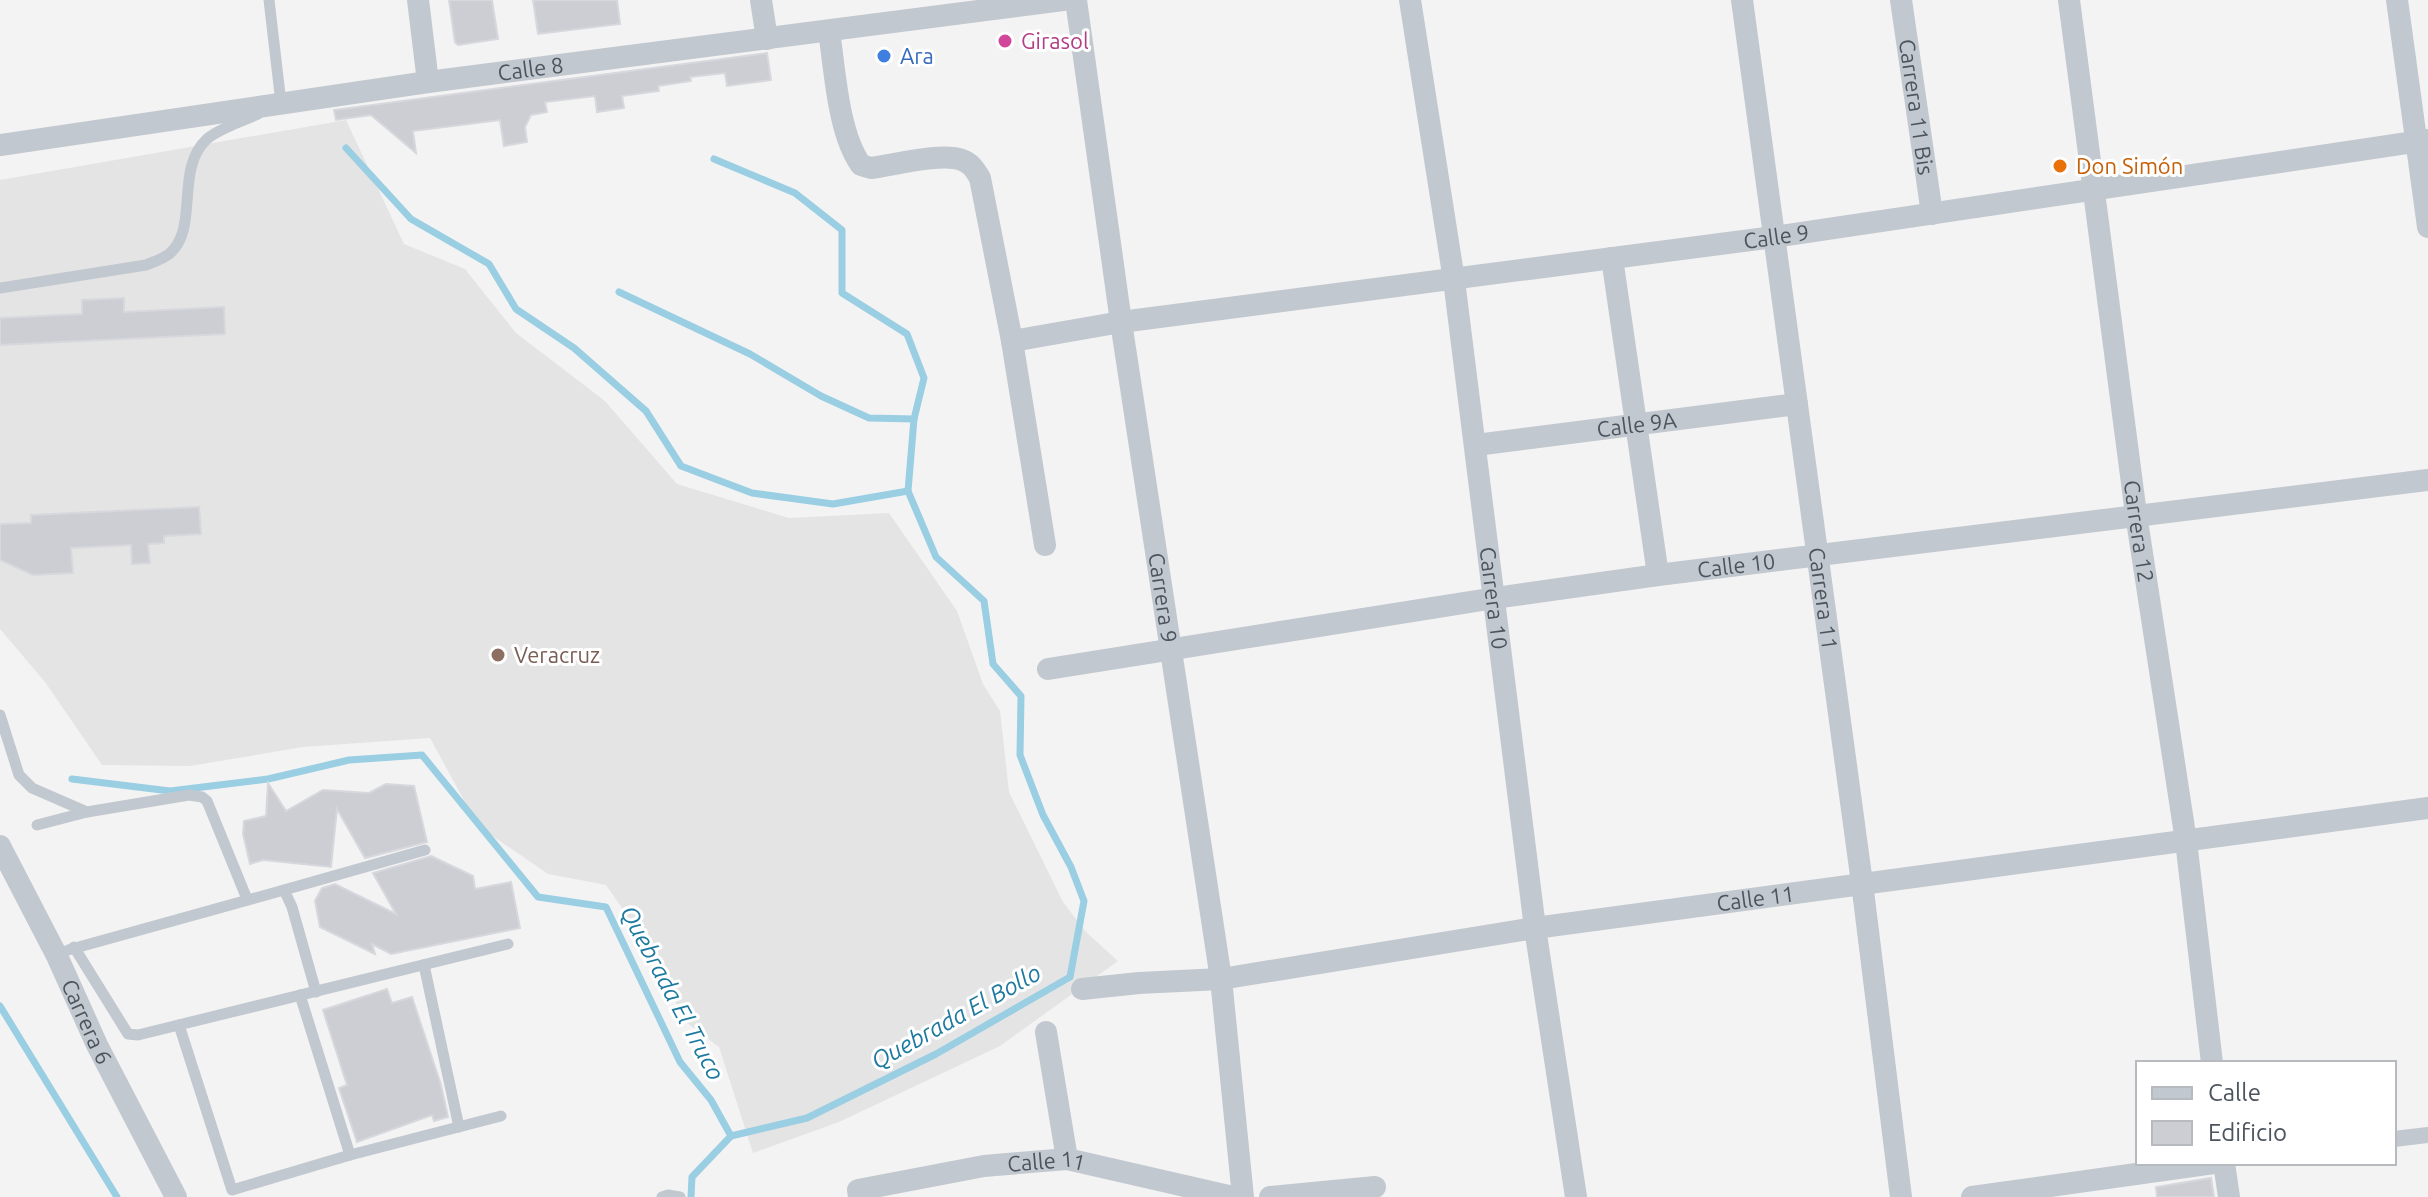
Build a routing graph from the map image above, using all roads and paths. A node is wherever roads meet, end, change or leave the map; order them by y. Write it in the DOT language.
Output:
graph roads {
  1 [pos="269,0"];
  2 [pos="418,0"];
  3 [pos="761,0"];
  4 [pos="1063,0"];
  5 [pos="1076,0"];
  6 [pos="1410,0"];
  7 [pos="1742,0"];
  8 [pos="1901,0"];
  9 [pos="2069,0"];
  10 [pos="2397,0"];
  11 [pos="829,31"];
  12 [pos="767,39"];
  13 [pos="428,82"];
  14 [pos="281,103"];
  15 [pos="2422,141"];
  16 [pos="0,145"];
  17 [pos="2094,188"];
  18 [pos="1932,214"];
  19 [pos="2428,227"];
  20 [pos="1774,237"];
  21 [pos="1612,258"];
  22 [pos="1454,280"];
  23 [pos="0,288"];
  24 [pos="1121,322"];
  25 [pos="1012,341"];
  26 [pos="1797,404"];
  27 [pos="1635,423"];
  28 [pos="1476,445"];
  29 [pos="2428,480"];
  30 [pos="2136,514"];
  31 [pos="1045,545"];
  32 [pos="1818,554"];
  33 [pos="1658,575"];
  34 [pos="1495,598"];
  35 [pos="1170,649"];
  36 [pos="1048,669"];
  37 [pos="0,715"];
  38 [pos="2428,808"];
  39 [pos="87,812"];
  40 [pos="37,825"];
  41 [pos="2186,841"];
  42 [pos="0,846"];
  43 [pos="425,850"];
  44 [pos="1862,883"];
  45 [pos="284,890"];
  46 [pos="247,899"];
  47 [pos="1535,928"];
  48 [pos="508,944"];
  49 [pos="65,951"];
  50 [pos="424,965"];
  51 [pos="1221,979"];
  52 [pos="1082,989"];
  53 [pos="316,992"];
  54 [pos="300,995"];
  55 [pos="179,1025"];
  56 [pos="1046,1032"];
  57 [pos="2212,1061"];
  58 [pos="501,1116"];
  59 [pos="459,1127"];
  60 [pos="2428,1135"];
  61 [pos="2396,1139"];
  62 [pos="350,1155"];
  63 [pos="1067,1159"];
  64 [pos="2200,1165"];
  65 [pos="2224,1165"];
  66 [pos="1375,1187"];
  67 [pos="859,1193"];
  68 [pos="176,1197"];
  69 [pos="662,1197"];
  70 [pos="680,1197"];
  71 [pos="1233,1197"];
  72 [pos="1243,1197"];
  73 [pos="1270,1197"];
  74 [pos="1576,1197"];
  75 [pos="1901,1197"];
  76 [pos="1972,1197"];
  77 [pos="2229,1197"];
  1 -- 14 [label="lane"];
  2 -- 13 [label="street"];
  3 -- 12 [label="street"];
  4 -- 11 [label="street, Calle 8"];
  5 -- 24 [label="street, Carrera 9"];
  6 -- 22 [label="street, Carrera 10"];
  7 -- 20 [label="street, Carrera 11"];
  8 -- 18 [label="street, Carrera 11 Bis"];
  9 -- 17 [label="street, Carrera 12"];
  10 -- 15 [label="street"];
  11 -- 12 [label="street, Calle 8"];
  11 -- 25 [label="street"];
  12 -- 13 [label="street, Calle 8"];
  13 -- 14 [label="street, Calle 8"];
  14 -- 16 [label="street, Calle 8"];
  14 -- 23 [label="lane"];
  15 -- 17 [label="street, Calle 9"];
  15 -- 19 [label="street"];
  17 -- 18 [label="street, Calle 9"];
  17 -- 30 [label="street, Carrera 12"];
  18 -- 20 [label="street, Calle 9"];
  20 -- 21 [label="street, Calle 9"];
  20 -- 26 [label="street, Carrera 11"];
  21 -- 22 [label="street, Calle 9"];
  21 -- 27 [label="street"];
  22 -- 24 [label="street, Calle 9"];
  22 -- 28 [label="street, Carrera 10"];
  24 -- 25 [label="street, Calle 9"];
  24 -- 35 [label="street, Carrera 9"];
  25 -- 31 [label="street"];
  26 -- 27 [label="street, Calle 9A"];
  26 -- 32 [label="street, Carrera 11"];
  27 -- 28 [label="street, Calle 9A"];
  27 -- 33 [label="street"];
  28 -- 34 [label="street, Carrera 10"];
  29 -- 30 [label="street, Calle 10"];
  30 -- 32 [label="street, Calle 10"];
  30 -- 41 [label="street, Carrera 12"];
  32 -- 33 [label="street, Calle 10"];
  32 -- 44 [label="street, Carrera 11"];
  33 -- 34 [label="street, Calle 10"];
  34 -- 35 [label="street, Calle 10"];
  34 -- 47 [label="street, Carrera 10"];
  35 -- 36 [label="street, Calle 10"];
  35 -- 51 [label="street, Carrera 9"];
  37 -- 39 [label="lane"];
  38 -- 41 [label="street, Calle 11"];
  39 -- 40 [label="lane"];
  39 -- 46 [label="lane"];
  41 -- 44 [label="street, Calle 11"];
  41 -- 57 [label="street, Carrera 12"];
  42 -- 49 [label="street, Carrera 6"];
  43 -- 45 [label="lane"];
  44 -- 47 [label="street, Calle 11"];
  44 -- 75 [label="street, Carrera 11"];
  45 -- 46 [label="lane"];
  45 -- 53 [label="lane"];
  46 -- 49 [label="lane"];
  47 -- 51 [label="street, Calle 11"];
  47 -- 74 [label="street, Carrera 10"];
  48 -- 50 [label="lane"];
  49 -- 55 [label="lane"];
  49 -- 68 [label="street, Carrera 6"];
  50 -- 53 [label="lane"];
  50 -- 59 [label="lane"];
  51 -- 52 [label="street, Calle 11"];
  51 -- 72 [label="street, Carrera 9"];
  53 -- 54 [label="lane"];
  54 -- 55 [label="lane"];
  54 -- 62 [label="lane"];
  55 -- 62 [label="lane"];
  56 -- 63 [label="street"];
  58 -- 59 [label="lane"];
  59 -- 62 [label="lane"];
  60 -- 61 [label="street"];
  63 -- 67 [label="street, Calle 11"];
  63 -- 71 [label="street, Calle 11"];
  64 -- 76 [label="street"];
  65 -- 77 [label="street"];
  66 -- 73 [label="street"];
  69 -- 70 [label="lane"];
}
